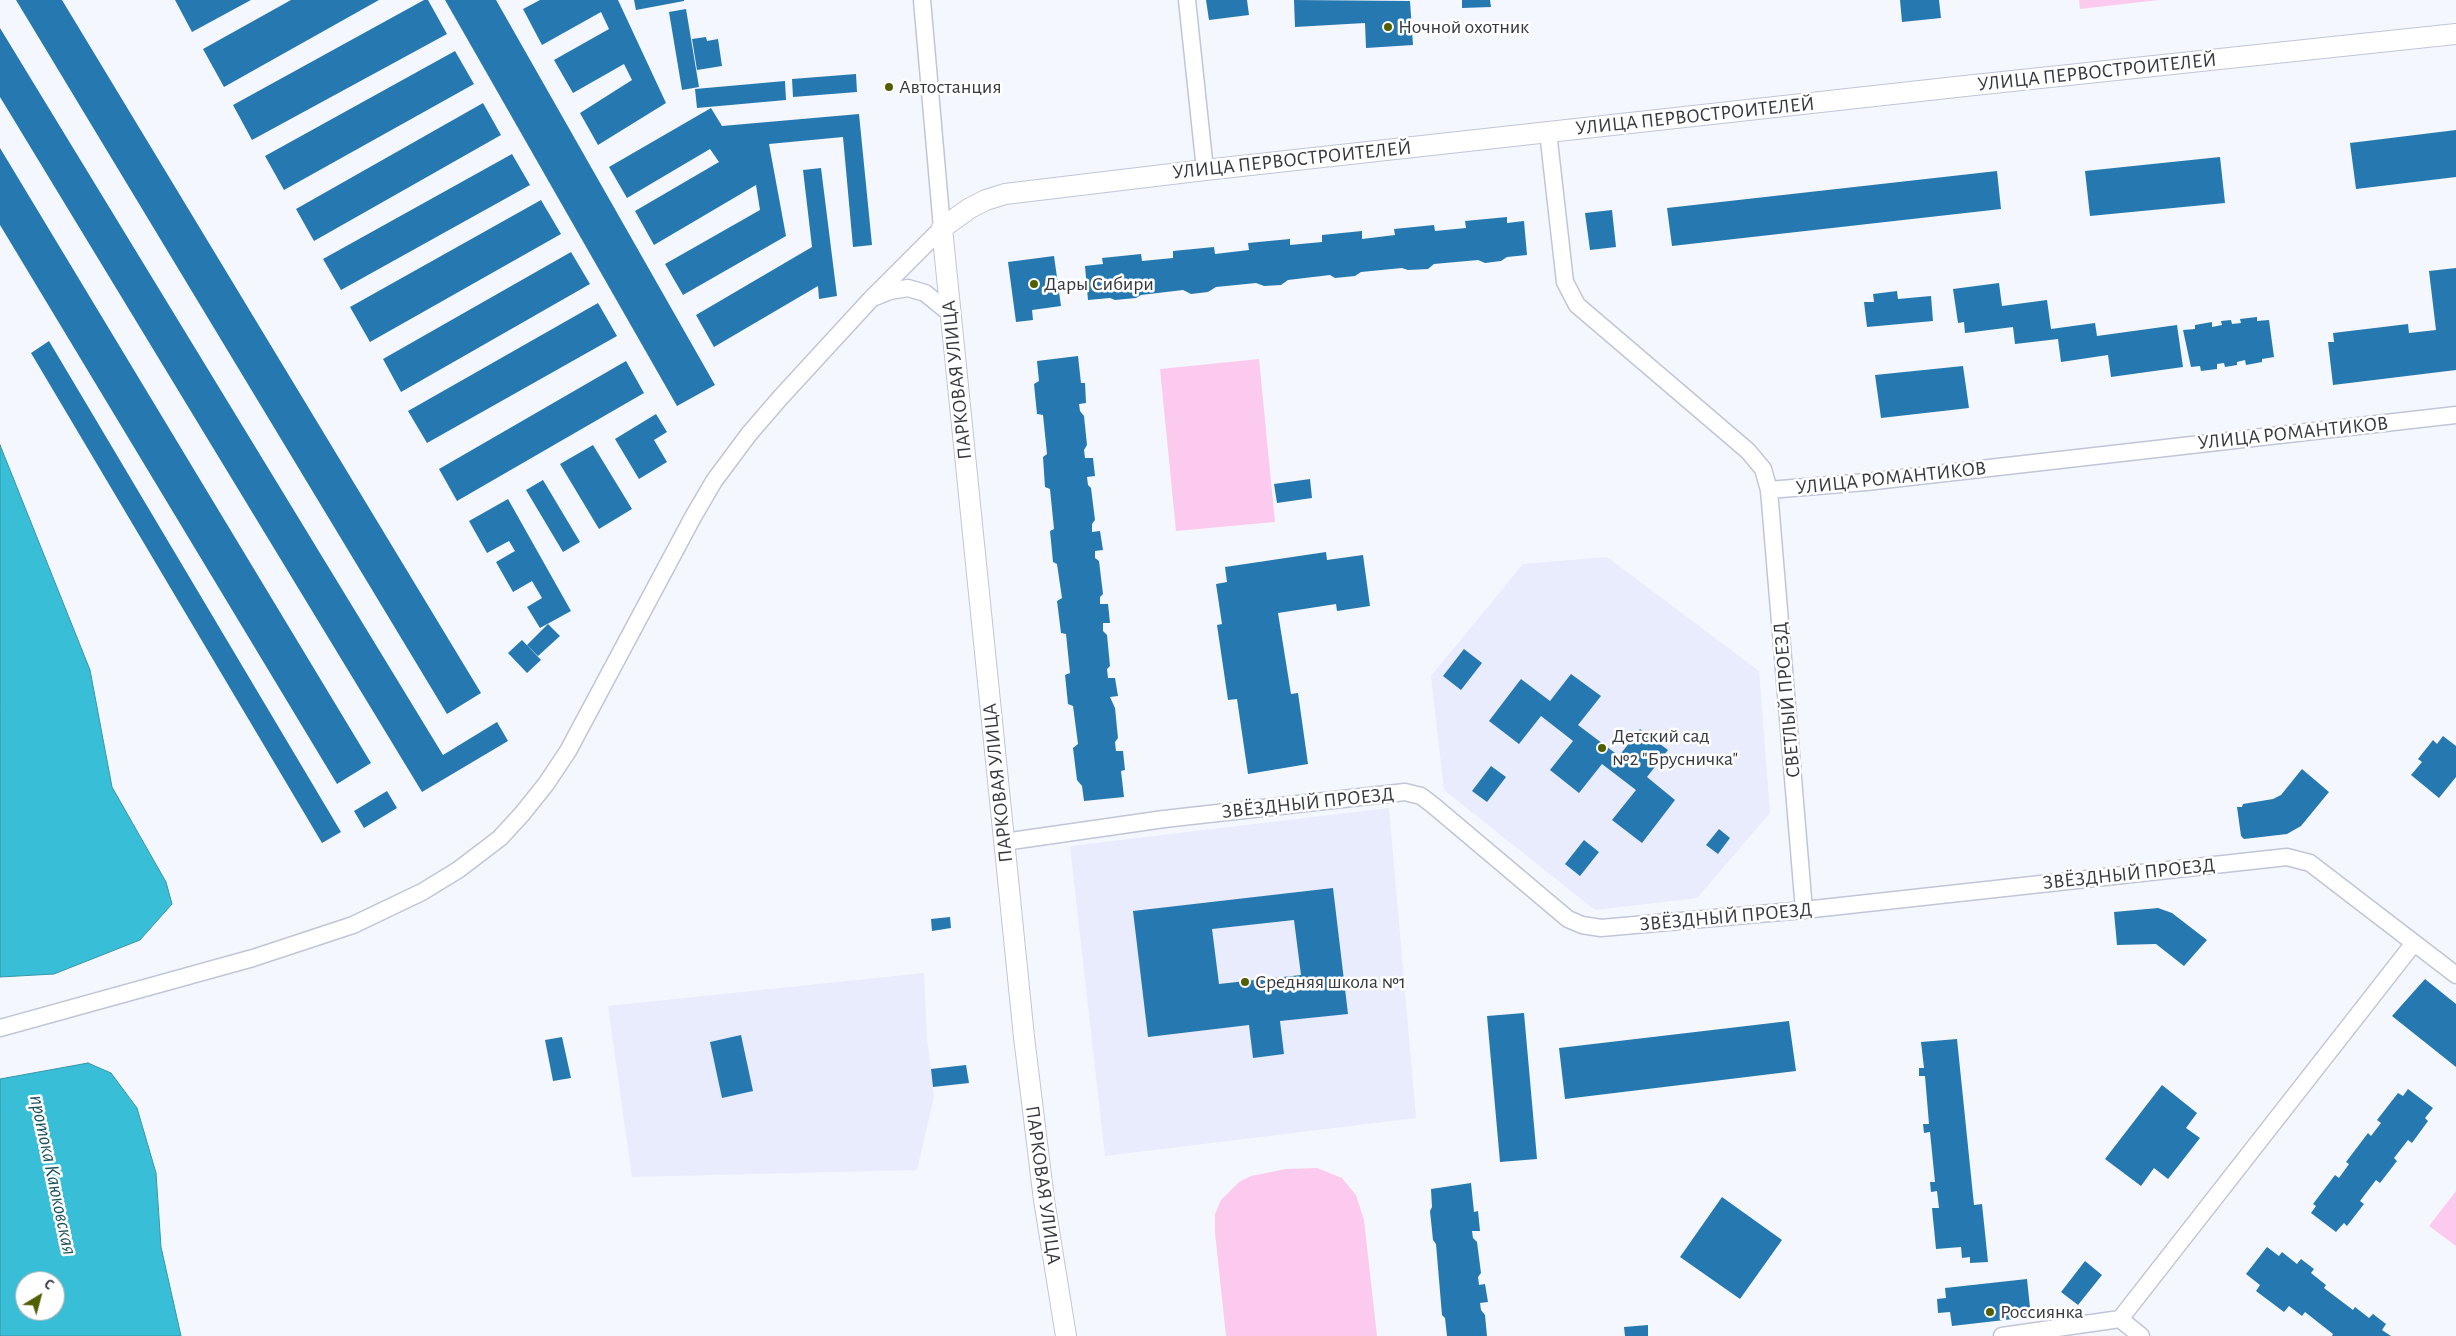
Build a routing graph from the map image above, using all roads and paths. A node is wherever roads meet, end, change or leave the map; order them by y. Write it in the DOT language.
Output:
graph roads {
  1 [pos="922,0"];
  2 [pos="1188,0"];
  3 [pos="2456,34"];
  4 [pos="1548,132"];
  5 [pos="1206,170"];
  6 [pos="942,228"];
  7 [pos="871,299"];
  8 [pos="951,314"];
  9 [pos="2456,415"];
  10 [pos="1769,490"];
  11 [pos="1004,842"];
  12 [pos="1804,910"];
  13 [pos="2414,943"];
  14 [pos="2456,975"];
  15 [pos="0,1028"];
  16 [pos="2120,1319"];
  17 [pos="1066,1336"];
  18 [pos="2002,1336"];
  19 [pos="2141,1336"];
  1 -- 6 [label="street"];
  2 -- 5 [label="street"];
  3 -- 4 [label="street, УЛИЦА ПЕРВОСТРОИТЕЛЕЙ"];
  4 -- 5 [label="street, УЛИЦА ПЕРВОСТРОИТЕЛЕЙ"];
  4 -- 10 [label="street, УЛИЦА РОМАНТИКОВ"];
  5 -- 6 [label="street, УЛИЦА ПЕРВОСТРОИТЕЛЕЙ"];
  6 -- 7 [label="street"];
  6 -- 8 [label="street, ПАРКОВАЯ УЛИЦА"];
  7 -- 8 [label="street"];
  7 -- 15 [label="street"];
  8 -- 11 [label="street, ПАРКОВАЯ УЛИЦА"];
  9 -- 10 [label="street, УЛИЦА РОМАНТИКОВ"];
  10 -- 12 [label="street, СВЕТЛЫЙ ПРОЕЗД"];
  11 -- 12 [label="street, ЗВЁЗДНЫЙ ПРОЕЗД"];
  11 -- 17 [label="street, ПАРКОВАЯ УЛИЦА"];
  12 -- 13 [label="street, ЗВЁЗДНЫЙ ПРОЕЗД"];
  13 -- 14 [label="street, ЗВЁЗДНЫЙ ПРОЕЗД"];
  13 -- 16 [label="street"];
  16 -- 18 [label="street"];
  16 -- 19 [label="street"];
}
